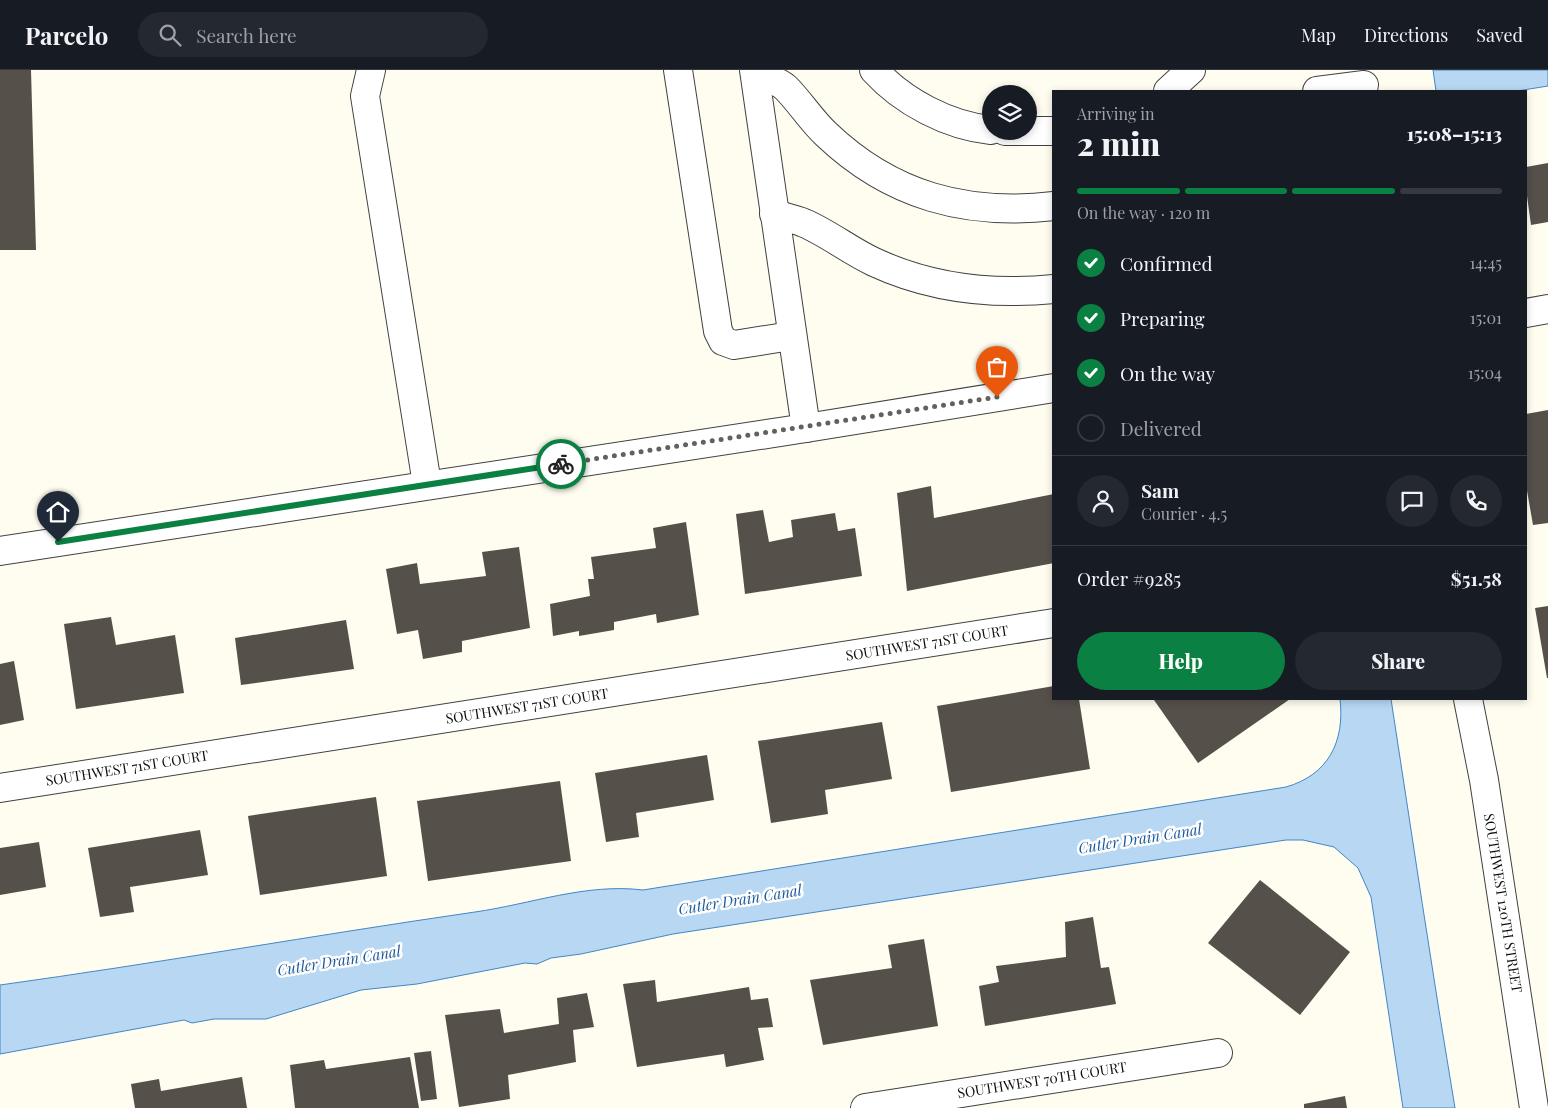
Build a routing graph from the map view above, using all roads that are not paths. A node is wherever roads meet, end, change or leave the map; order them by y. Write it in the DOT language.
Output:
graph roads {
  1 [pos="371,70"];
  2 [pos="678,70"];
  3 [pos="874,70"];
  4 [pos="1191,70"];
  5 [pos="754,72"];
  6 [pos="1364,82"];
  7 [pos="1169,90"];
  8 [pos="1322,90"];
  9 [pos="982,128"];
  10 [pos="1037,131"];
  11 [pos="1052,131"];
  12 [pos="1052,206"];
  13 [pos="774,214"];
  14 [pos="1052,289"];
  15 [pos="1548,309"];
  16 [pos="1527,313"];
  17 [pos="791,336"];
  18 [pos="1052,388"];
  19 [pos="806,428"];
  20 [pos="427,484"];
  21 [pos="0,551"];
  22 [pos="1052,623"];
  23 [pos="1468,700"];
  24 [pos="0,788"];
  25 [pos="1218,1053"];
  26 [pos="1538,1059"];
  27 [pos="865,1108"];
  28 [pos="1534,1108"];
  1 -- 20 [label="street"];
  2 -- 17 [label="street"];
  3 -- 9 [label="street"];
  4 -- 7 [label="street"];
  5 -- 12 [label="street"];
  5 -- 13 [label="street"];
  6 -- 8 [label="street"];
  10 -- 11 [label="street"];
  13 -- 14 [label="street"];
  13 -- 17 [label="street"];
  15 -- 16 [label="street"];
  17 -- 19 [label="street"];
  18 -- 19 [label="street"];
  19 -- 20 [label="street"];
  20 -- 21 [label="street"];
  22 -- 24 [label="street, SOUTHWEST 71ST COURT"];
  23 -- 26 [label="street, SOUTHWEST 120TH STREET"];
  25 -- 27 [label="street, SOUTHWEST 70TH COURT"];
  26 -- 28 [label="street, SOUTHWEST 120TH STREET"];
}
